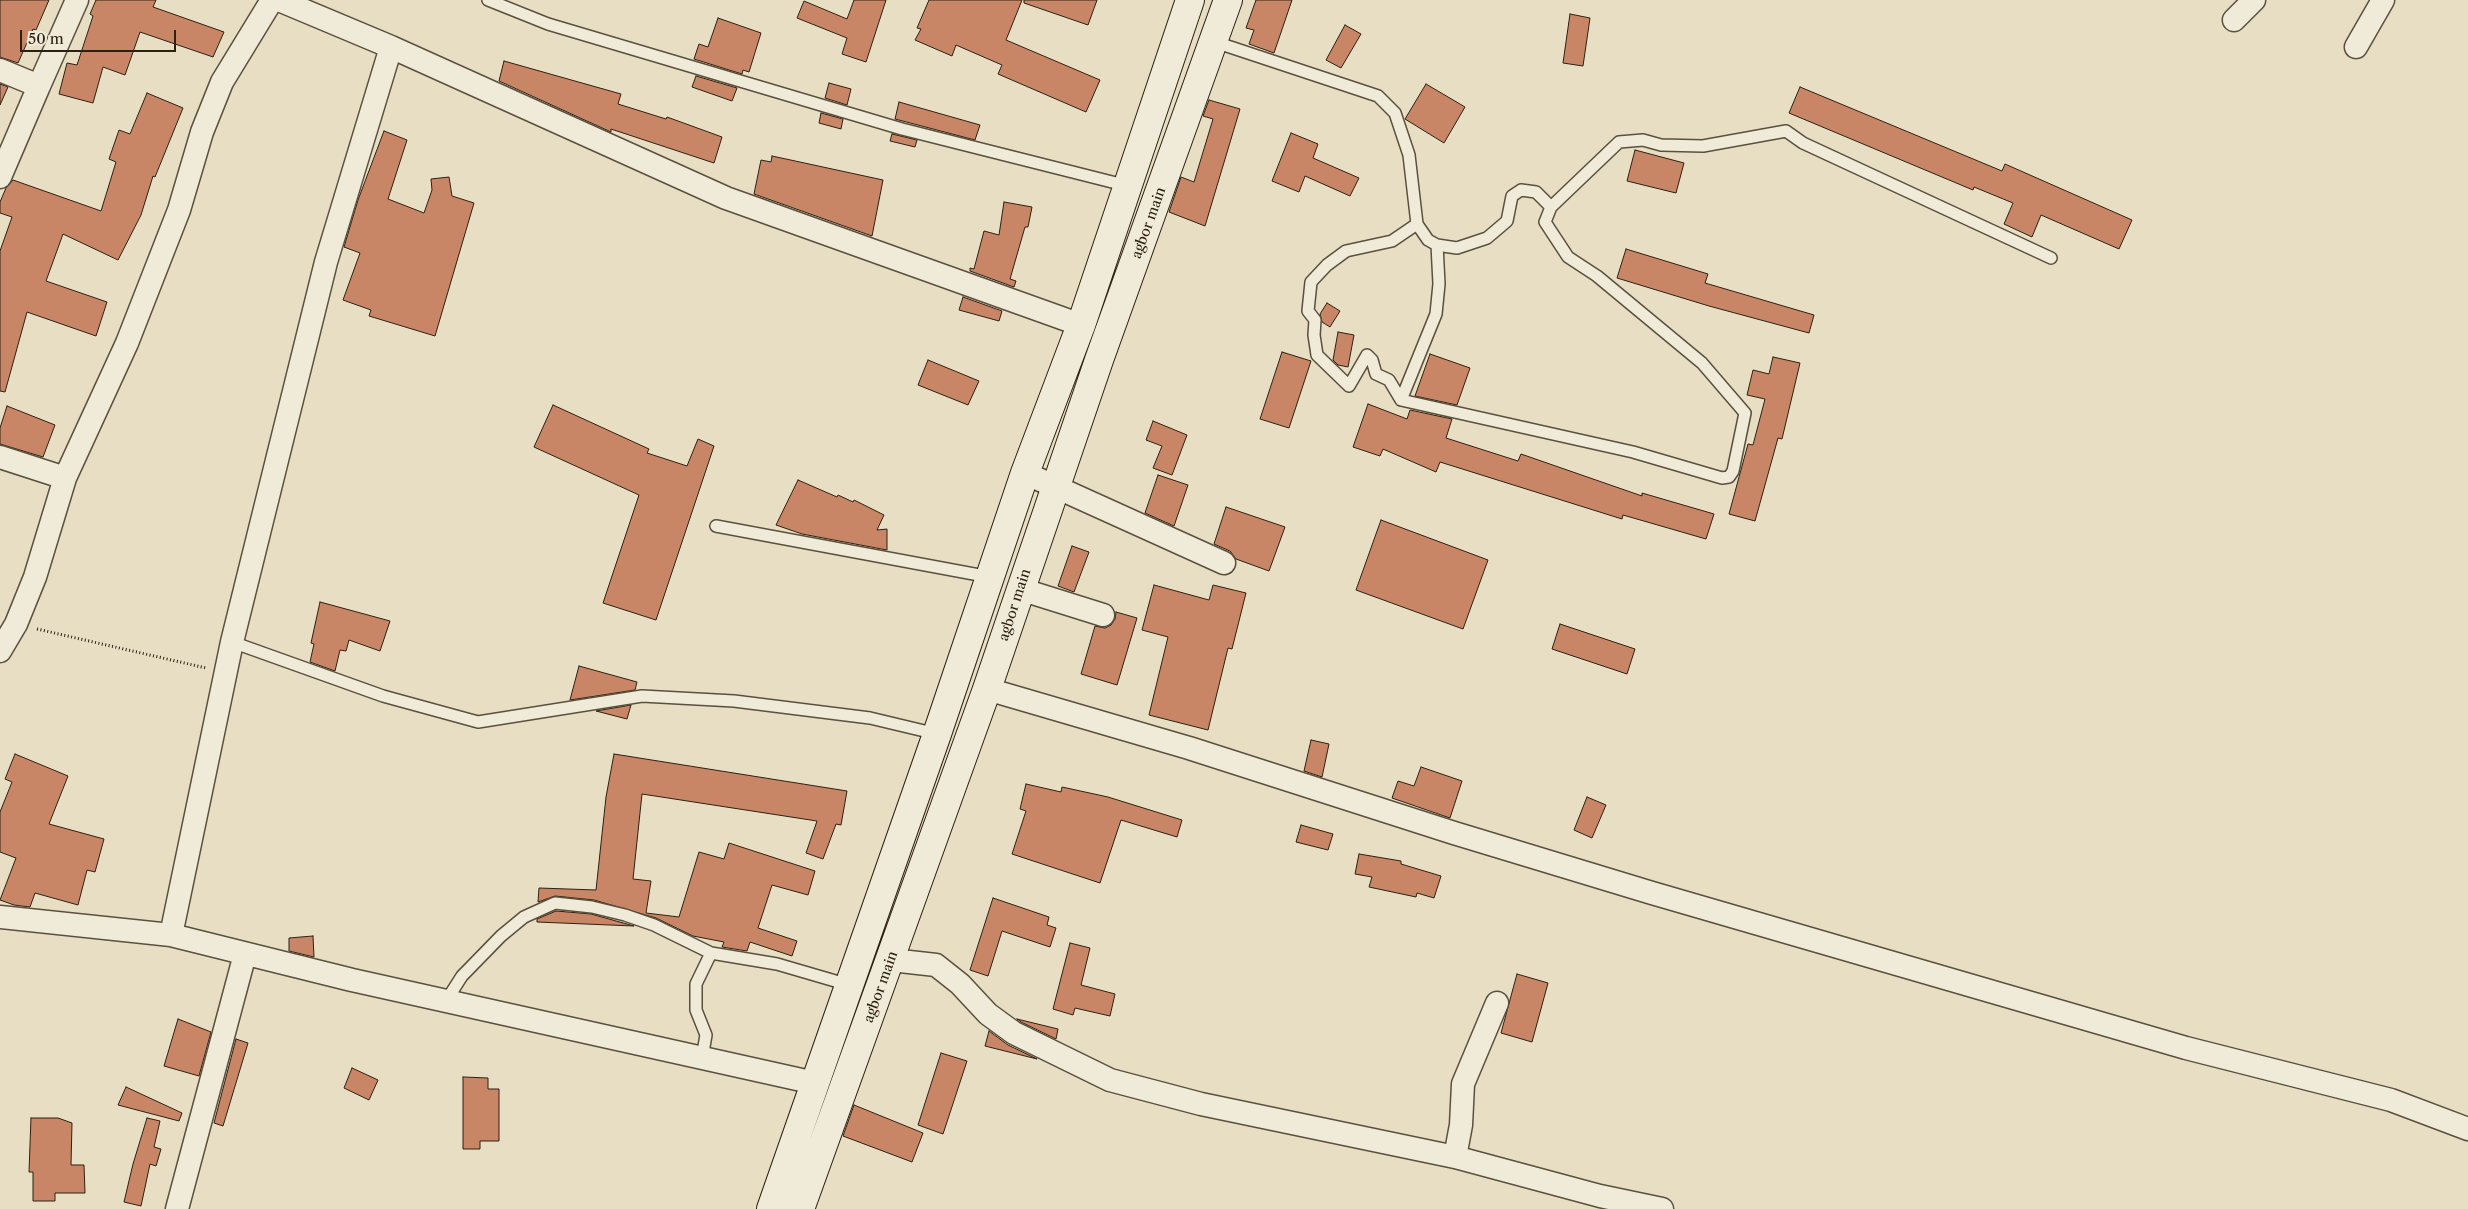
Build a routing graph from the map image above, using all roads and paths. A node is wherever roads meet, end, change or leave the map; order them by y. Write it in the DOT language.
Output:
graph roads {
  1 [pos="77,0"];
  2 [pos="272,0"];
  3 [pos="279,0"];
  4 [pos="488,0"];
  5 [pos="1190,0"];
  6 [pos="1228,0"];
  7 [pos="2254,0"];
  8 [pos="2383,0"];
  9 [pos="2234,20"];
  10 [pos="1212,41"];
  11 [pos="391,47"];
  12 [pos="2356,47"];
  13 [pos="0,70"];
  14 [pos="39,86"];
  15 [pos="0,177"];
  16 [pos="1128,186"];
  17 [pos="1551,207"];
  18 [pos="1418,224"];
  19 [pos="1437,245"];
  20 [pos="2051,258"];
  21 [pos="1081,325"];
  22 [pos="1401,400"];
  23 [pos="0,457"];
  24 [pos="1025,474"];
  25 [pos="65,478"];
  26 [pos="1055,486"];
  27 [pos="716,526"];
  28 [pos="1224,563"];
  29 [pos="991,577"];
  30 [pos="1020,589"];
  31 [pos="1103,615"];
  32 [pos="16,624"];
  33 [pos="232,642"];
  34 [pos="0,651"];
  35 [pos="225,672"];
  36 [pos="988,689"];
  37 [pos="937,734"];
  38 [pos="0,917"];
  39 [pos="171,936"];
  40 [pos="711,953"];
  41 [pos="245,954"];
  42 [pos="891,960"];
  43 [pos="849,985"];
  44 [pos="446,1001"];
  45 [pos="1497,1003"];
  46 [pos="702,1058"];
  47 [pos="815,1083"];
  48 [pos="2468,1129"];
  49 [pos="1455,1157"];
  50 [pos="177,1209"];
  51 [pos="771,1209"];
  52 [pos="800,1209"];
  53 [pos="1662,1209"];
  1 -- 14 [label="street"];
  2 -- 25 [label="street"];
  3 -- 11 [label="street"];
  4 -- 16 [label="lane"];
  5 -- 16 [label="main road"];
  6 -- 10 [label="main road, agbor main"];
  7 -- 9 [label="street"];
  8 -- 12 [label="street"];
  10 -- 18 [label="lane"];
  10 -- 26 [label="main road, agbor main"];
  11 -- 21 [label="street"];
  11 -- 33 [label="street"];
  13 -- 14 [label="street"];
  14 -- 15 [label="street"];
  16 -- 21 [label="main road"];
  17 -- 19 [label="lane"];
  17 -- 20 [label="lane"];
  17 -- 22 [label="lane"];
  18 -- 19 [label="lane"];
  18 -- 22 [label="lane"];
  19 -- 22 [label="lane"];
  21 -- 24 [label="main road"];
  23 -- 25 [label="street"];
  24 -- 26 [label="street"];
  24 -- 29 [label="main road"];
  25 -- 32 [label="street"];
  26 -- 28 [label="street"];
  26 -- 30 [label="main road, agbor main"];
  27 -- 29 [label="lane"];
  29 -- 37 [label="main road"];
  30 -- 31 [label="street"];
  30 -- 36 [label="main road, agbor main"];
  32 -- 34 [label="street"];
  32 -- 35 [label="path"];
  33 -- 35 [label="street"];
  33 -- 37 [label="lane"];
  35 -- 39 [label="street"];
  36 -- 42 [label="main road, agbor main"];
  36 -- 48 [label="street"];
  37 -- 43 [label="main road"];
  38 -- 39 [label="street"];
  39 -- 41 [label="street"];
  40 -- 43 [label="lane"];
  40 -- 44 [label="lane"];
  40 -- 46 [label="lane"];
  41 -- 44 [label="street"];
  41 -- 50 [label="street"];
  42 -- 49 [label="street"];
  42 -- 52 [label="main road, agbor main"];
  43 -- 47 [label="main road"];
  44 -- 46 [label="street"];
  45 -- 49 [label="street"];
  46 -- 47 [label="street"];
  47 -- 51 [label="main road"];
  49 -- 53 [label="street"];
}
